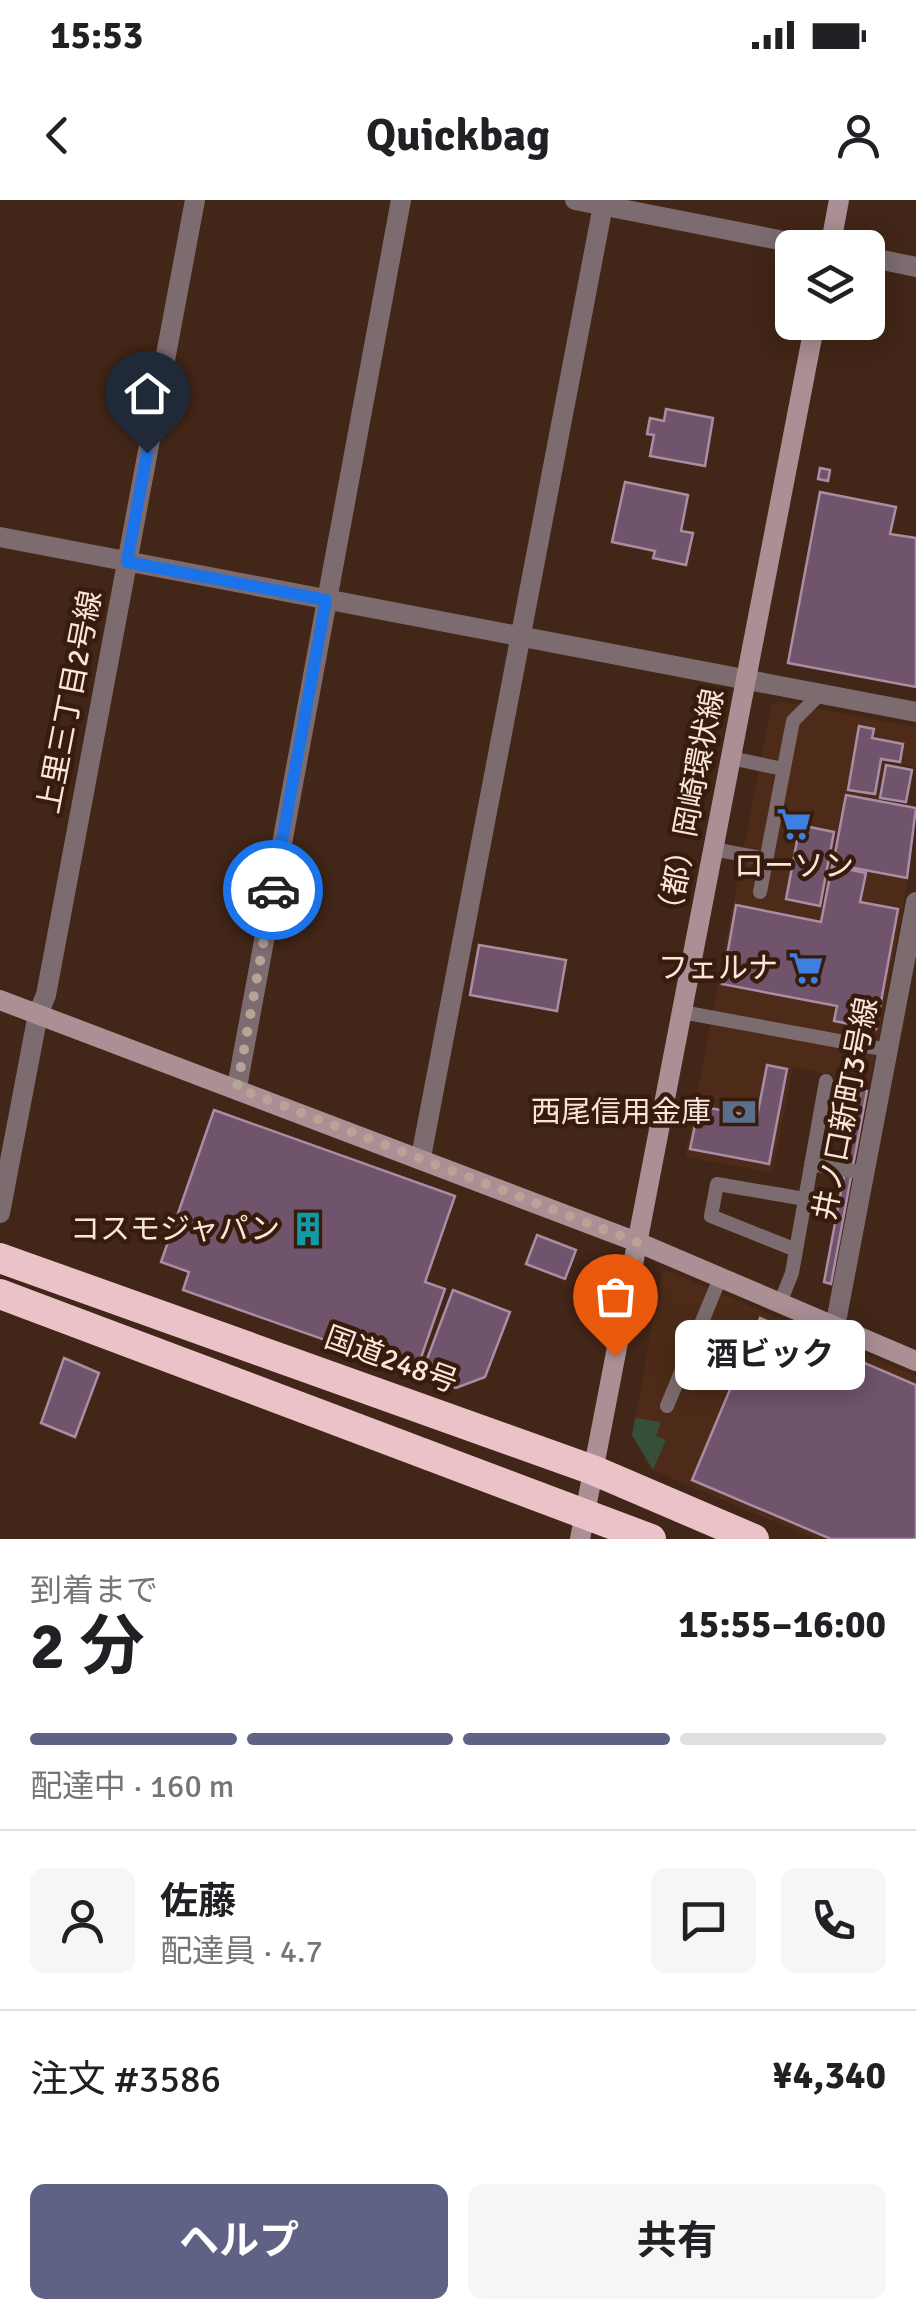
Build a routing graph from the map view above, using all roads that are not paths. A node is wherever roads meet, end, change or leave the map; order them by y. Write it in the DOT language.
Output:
graph roads {
  1 [pos="195,200"];
  2 [pos="401,200"];
  3 [pos="575,200"];
  4 [pos="839,200"];
  5 [pos="603,203"];
  6 [pos="833,230"];
  7 [pos="775,239"];
  8 [pos="885,260"];
  9 [pos="916,266"];
  10 [pos="812,340"];
  11 [pos="0,537"];
  12 [pos="127,562"];
  13 [pos="326,600"];
  14 [pos="522,638"];
  15 [pos="746,680"];
  16 [pos="820,694"];
  17 [pos="916,712"];
  18 [pos="731,758"];
  19 [pos="783,768"];
  20 [pos="714,849"];
  21 [pos="766,859"];
  22 [pos="760,892"];
  23 [pos="916,902"];
  24 [pos="0,1000"];
  25 [pos="682,1012"];
  26 [pos="38,1014"];
  27 [pos="888,1050"];
  28 [pos="826,1081"];
  29 [pos="237,1088"];
  30 [pos="421,1157"];
  31 [pos="811,1164"];
  32 [pos="865,1173"];
  33 [pos="805,1200"];
  34 [pos="0,1213"];
  35 [pos="637,1242"];
  36 [pos="796,1250"];
  37 [pos="0,1258"];
  38 [pos="720,1278"];
  39 [pos="0,1294"];
  40 [pos="780,1304"];
  41 [pos="836,1327"];
  42 [pos="916,1362"];
  43 [pos="667,1406"];
  44 [pos="593,1470"];
  45 [pos="582,1525"];
  46 [pos="651,1539"];
  47 [pos="754,1539"];
  1 -- 12 [label="street, 上里三丁目2号線"];
  2 -- 13 [label="street"];
  3 -- 5 [label="street"];
  4 -- 6 [label="street"];
  5 -- 7 [label="street"];
  5 -- 14 [label="street"];
  8 -- 9 [label="street"];
  10 -- 15 [label="street, （都）岡崎環状線"];
  11 -- 12 [label="street"];
  12 -- 13 [label="street"];
  12 -- 26 [label="street, 上里三丁目2号線"];
  13 -- 14 [label="street"];
  13 -- 29 [label="street"];
  14 -- 15 [label="street"];
  14 -- 30 [label="street"];
  15 -- 16 [label="street"];
  15 -- 18 [label="street, （都）岡崎環状線"];
  16 -- 17 [label="street"];
  16 -- 19 [label="lane"];
  18 -- 19 [label="lane"];
  18 -- 20 [label="street, （都）岡崎環状線"];
  19 -- 21 [label="lane"];
  20 -- 21 [label="lane"];
  20 -- 25 [label="street, （都）岡崎環状線"];
  21 -- 22 [label="lane"];
  23 -- 27 [label="street, 井ノ口新町3号線"];
  24 -- 26 [label="street"];
  25 -- 27 [label="lane"];
  25 -- 35 [label="street, （都）岡崎環状線"];
  26 -- 29 [label="street"];
  26 -- 34 [label="street, 上里三丁目2号線"];
  27 -- 32 [label="street, 井ノ口新町3号線"];
  28 -- 31 [label="lane"];
  29 -- 30 [label="street"];
  30 -- 35 [label="street"];
  31 -- 32 [label="lane"];
  31 -- 33 [label="lane"];
  32 -- 41 [label="street, 井ノ口新町3号線"];
  33 -- 36 [label="lane"];
  33 -- 36 [label="lane"];
  35 -- 38 [label="street"];
  35 -- 44 [label="street, （都）岡崎環状線"];
  36 -- 40 [label="lane"];
  37 -- 44 [label="highway, 国道248号"];
  38 -- 40 [label="street"];
  38 -- 43 [label="lane"];
  39 -- 45 [label="highway"];
  40 -- 41 [label="street"];
  41 -- 42 [label="street"];
  44 -- 45 [label="street, （都）岡崎環状線"];
  44 -- 47 [label="highway, 国道248号"];
  45 -- 46 [label="highway"];
}
